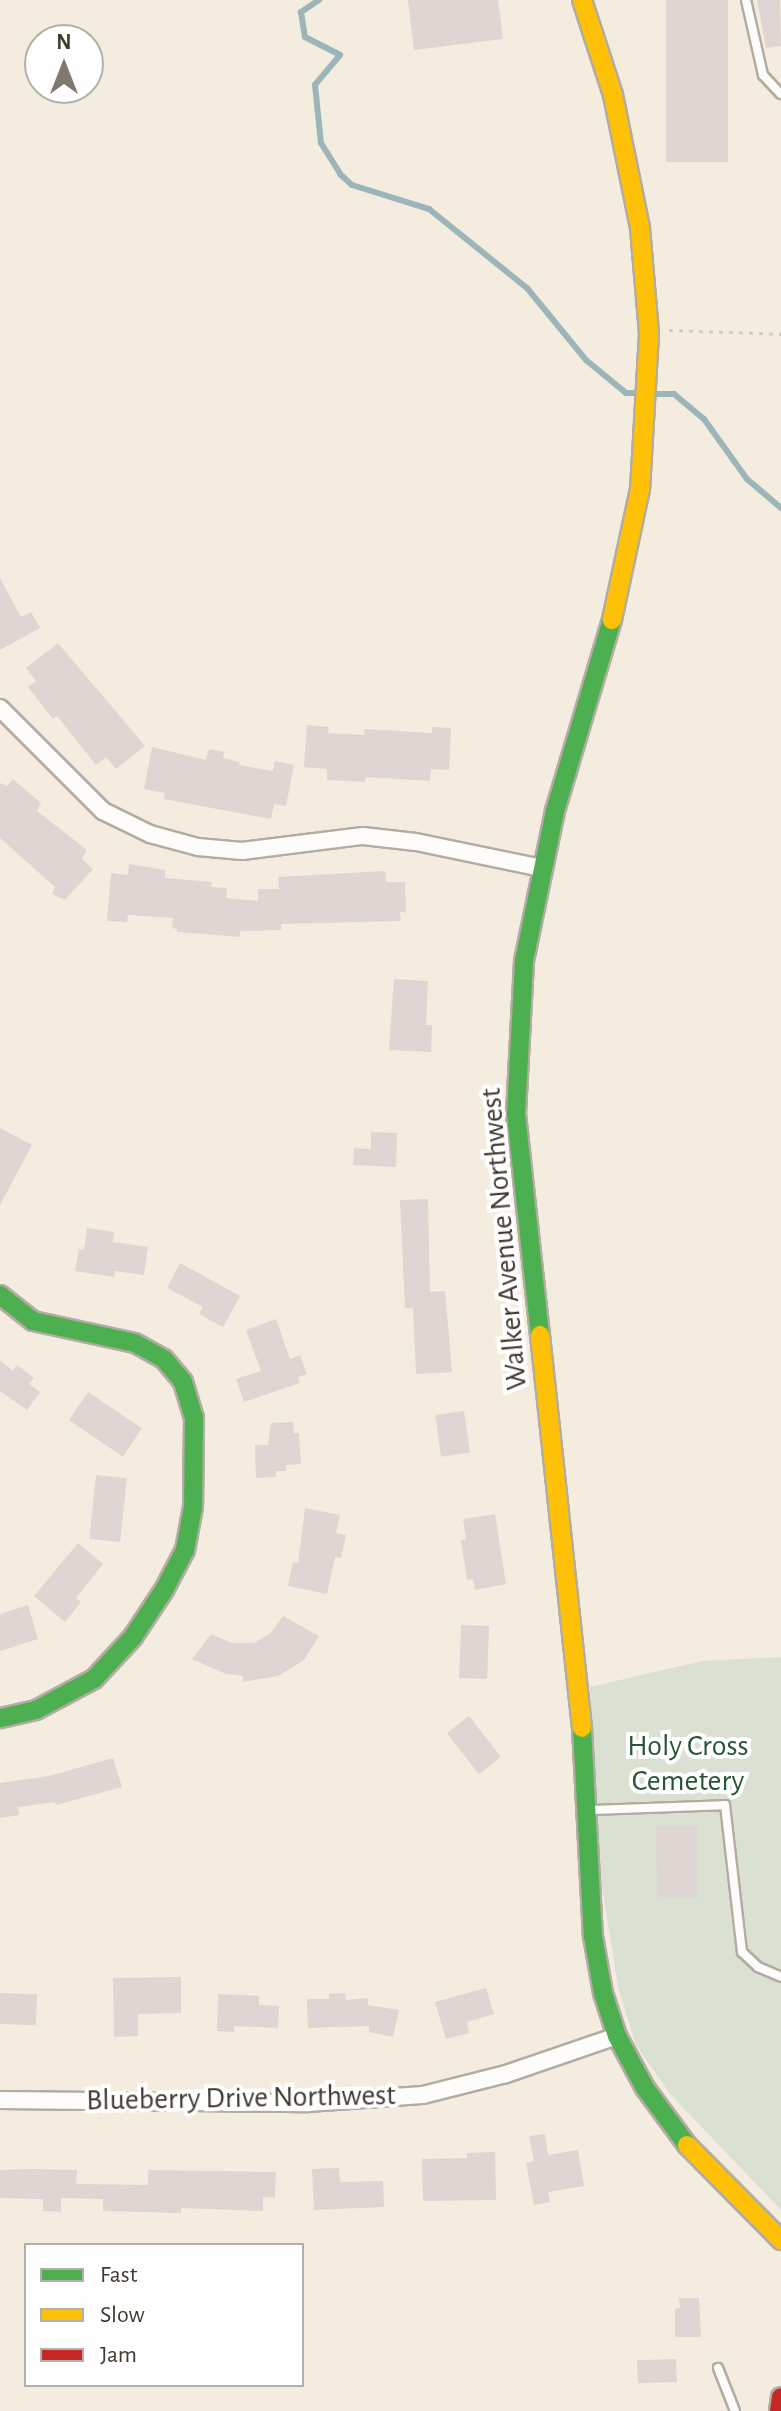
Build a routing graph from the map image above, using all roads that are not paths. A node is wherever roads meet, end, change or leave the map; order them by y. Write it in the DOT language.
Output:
graph roads {
  1 [pos="582,0"];
  2 [pos="746,0"];
  3 [pos="781,94"];
  4 [pos="3,718"];
  5 [pos="542,868"];
  6 [pos="0,1295"];
  7 [pos="0,1718"];
  8 [pos="586,1810"];
  9 [pos="781,1977"];
  10 [pos="617,2036"];
  11 [pos="0,2100"];
  12 [pos="781,2240"];
  13 [pos="718,2368"];
  14 [pos="781,2397"];
  15 [pos="735,2411"];
  16 [pos="779,2411"];
  1 -- 5 [label="main road, Walker Avenue Northwest"];
  2 -- 3 [label="lane"];
  4 -- 5 [label="street"];
  5 -- 8 [label="main road, Walker Avenue Northwest"];
  6 -- 7 [label="main road"];
  8 -- 9 [label="lane"];
  8 -- 10 [label="main road, Walker Avenue Northwest"];
  10 -- 11 [label="street, Blueberry Drive Northwest"];
  10 -- 12 [label="main road, Walker Avenue Northwest"];
  13 -- 15 [label="lane"];
  14 -- 16 [label="main road"];
}
